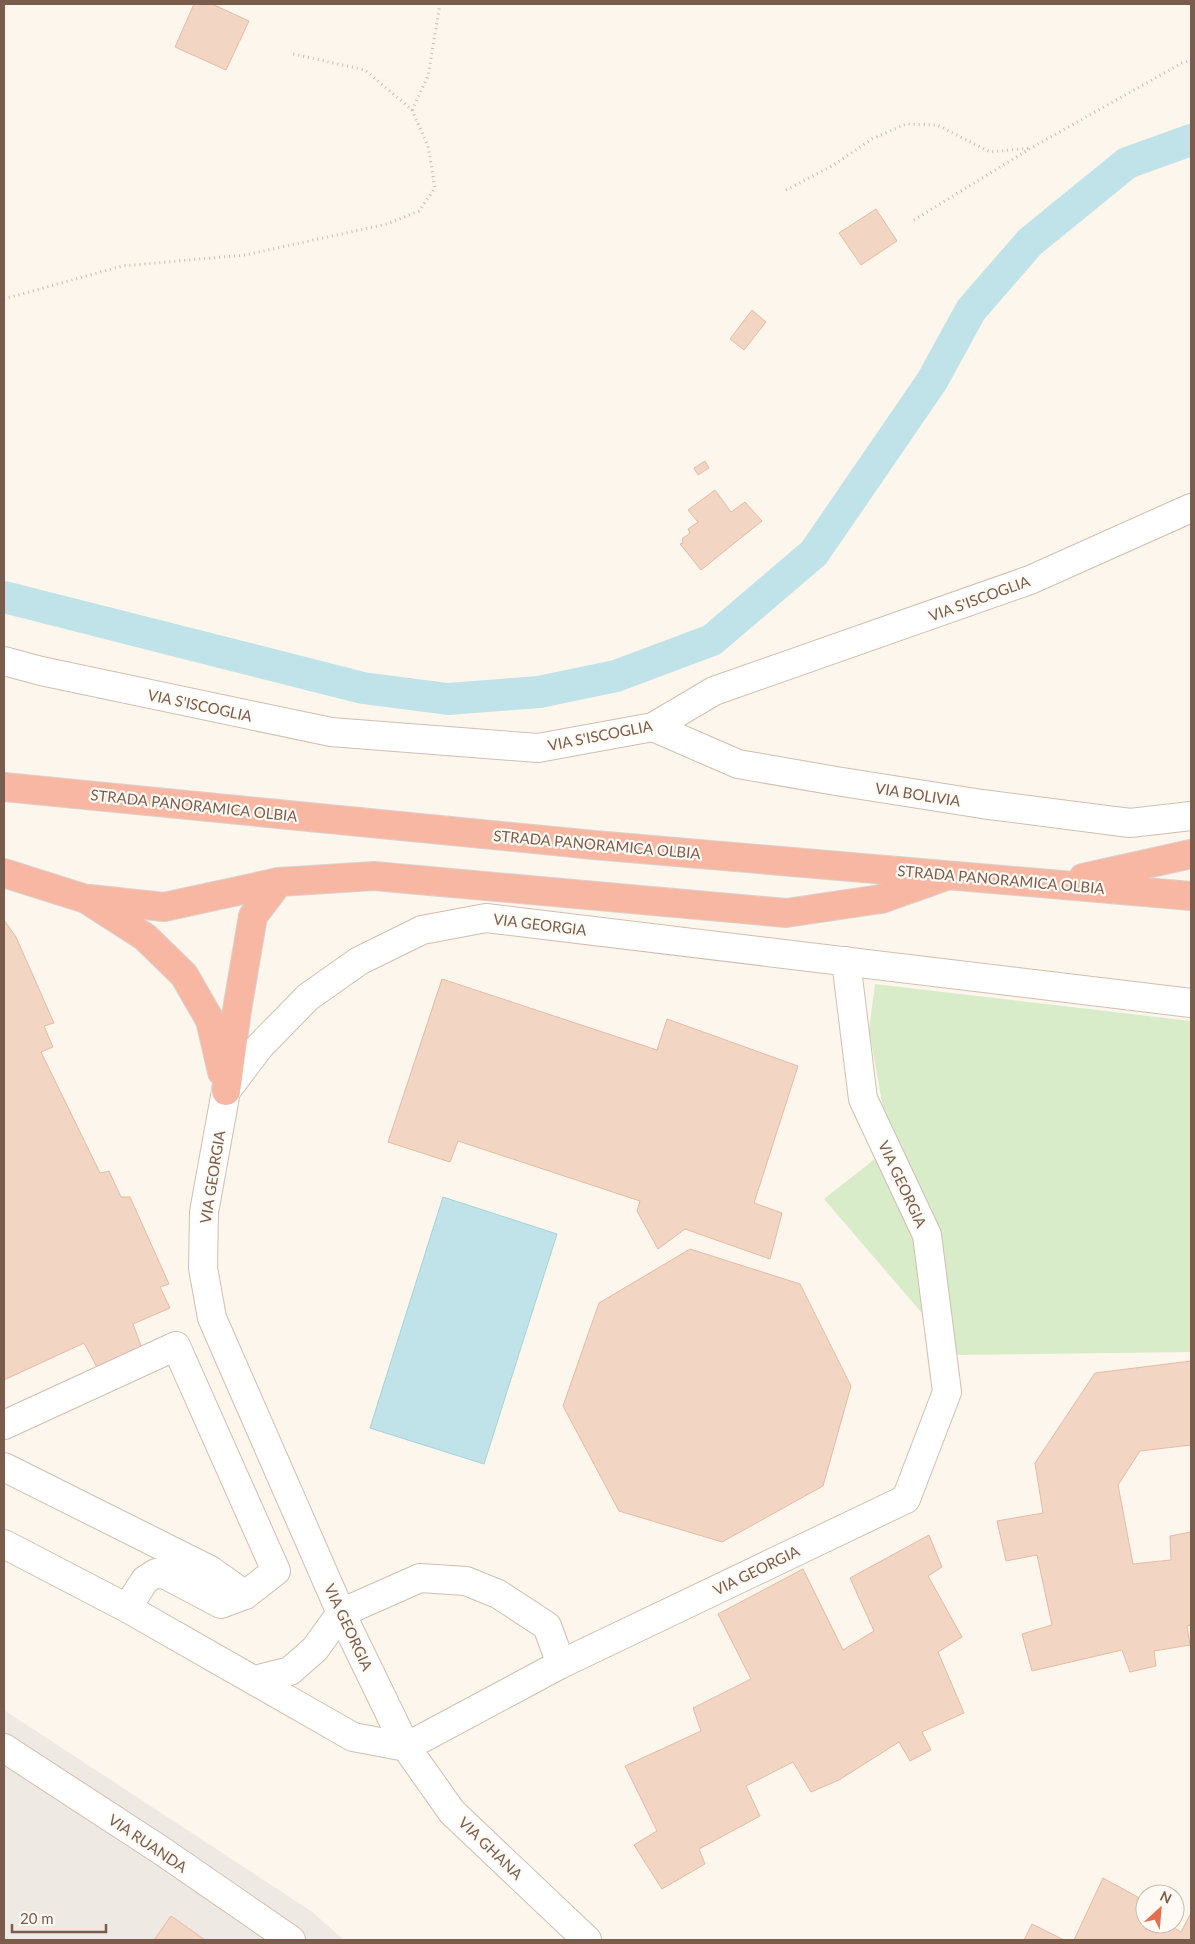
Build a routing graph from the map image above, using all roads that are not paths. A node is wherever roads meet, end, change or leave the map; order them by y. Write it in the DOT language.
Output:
graph roads {
  1 [pos="1191,508"];
  2 [pos="4,662"];
  3 [pos="653,727"];
  4 [pos="4,786"];
  5 [pos="1191,816"];
  6 [pos="1191,854"];
  7 [pos="4,874"];
  8 [pos="951,874"];
  9 [pos="279,882"];
  10 [pos="1059,883"];
  11 [pos="1191,896"];
  12 [pos="86,899"];
  13 [pos="846,961"];
  14 [pos="1191,1003"];
  15 [pos="226,1091"];
  16 [pos="4,1425"];
  17 [pos="4,1467"];
  18 [pos="4,1544"];
  19 [pos="244,1594"];
  20 [pos="127,1608"];
  21 [pos="341,1613"];
  22 [pos="561,1664"];
  23 [pos="255,1680"];
  24 [pos="406,1747"];
  25 [pos="4,1748"];
  26 [pos="291,1940"];
  27 [pos="587,1940"];
  1 -- 3 [label="street, VIA S'ISCOGLIA"];
  2 -- 3 [label="street, VIA S'ISCOGLIA"];
  3 -- 5 [label="street, VIA BOLIVIA"];
  4 -- 8 [label="highway, STRADA PANORAMICA OLBIA"];
  6 -- 10 [label="highway"];
  7 -- 12 [label="highway"];
  8 -- 9 [label="highway"];
  8 -- 10 [label="highway, STRADA PANORAMICA OLBIA"];
  9 -- 12 [label="highway"];
  9 -- 15 [label="highway"];
  10 -- 11 [label="highway, STRADA PANORAMICA OLBIA"];
  12 -- 15 [label="highway"];
  13 -- 14 [label="street, VIA GEORGIA"];
  13 -- 15 [label="street, VIA GEORGIA"];
  13 -- 22 [label="street, VIA GEORGIA"];
  15 -- 21 [label="street, VIA GEORGIA"];
  16 -- 19 [label="street"];
  17 -- 19 [label="street"];
  18 -- 20 [label="street"];
  19 -- 20 [label="street"];
  20 -- 23 [label="street"];
  21 -- 22 [label="street"];
  21 -- 23 [label="street"];
  21 -- 24 [label="street, VIA GEORGIA"];
  22 -- 24 [label="street, VIA GEORGIA"];
  23 -- 24 [label="street"];
  24 -- 27 [label="street, VIA GHANA"];
  25 -- 26 [label="street, VIA RUANDA"];
}
